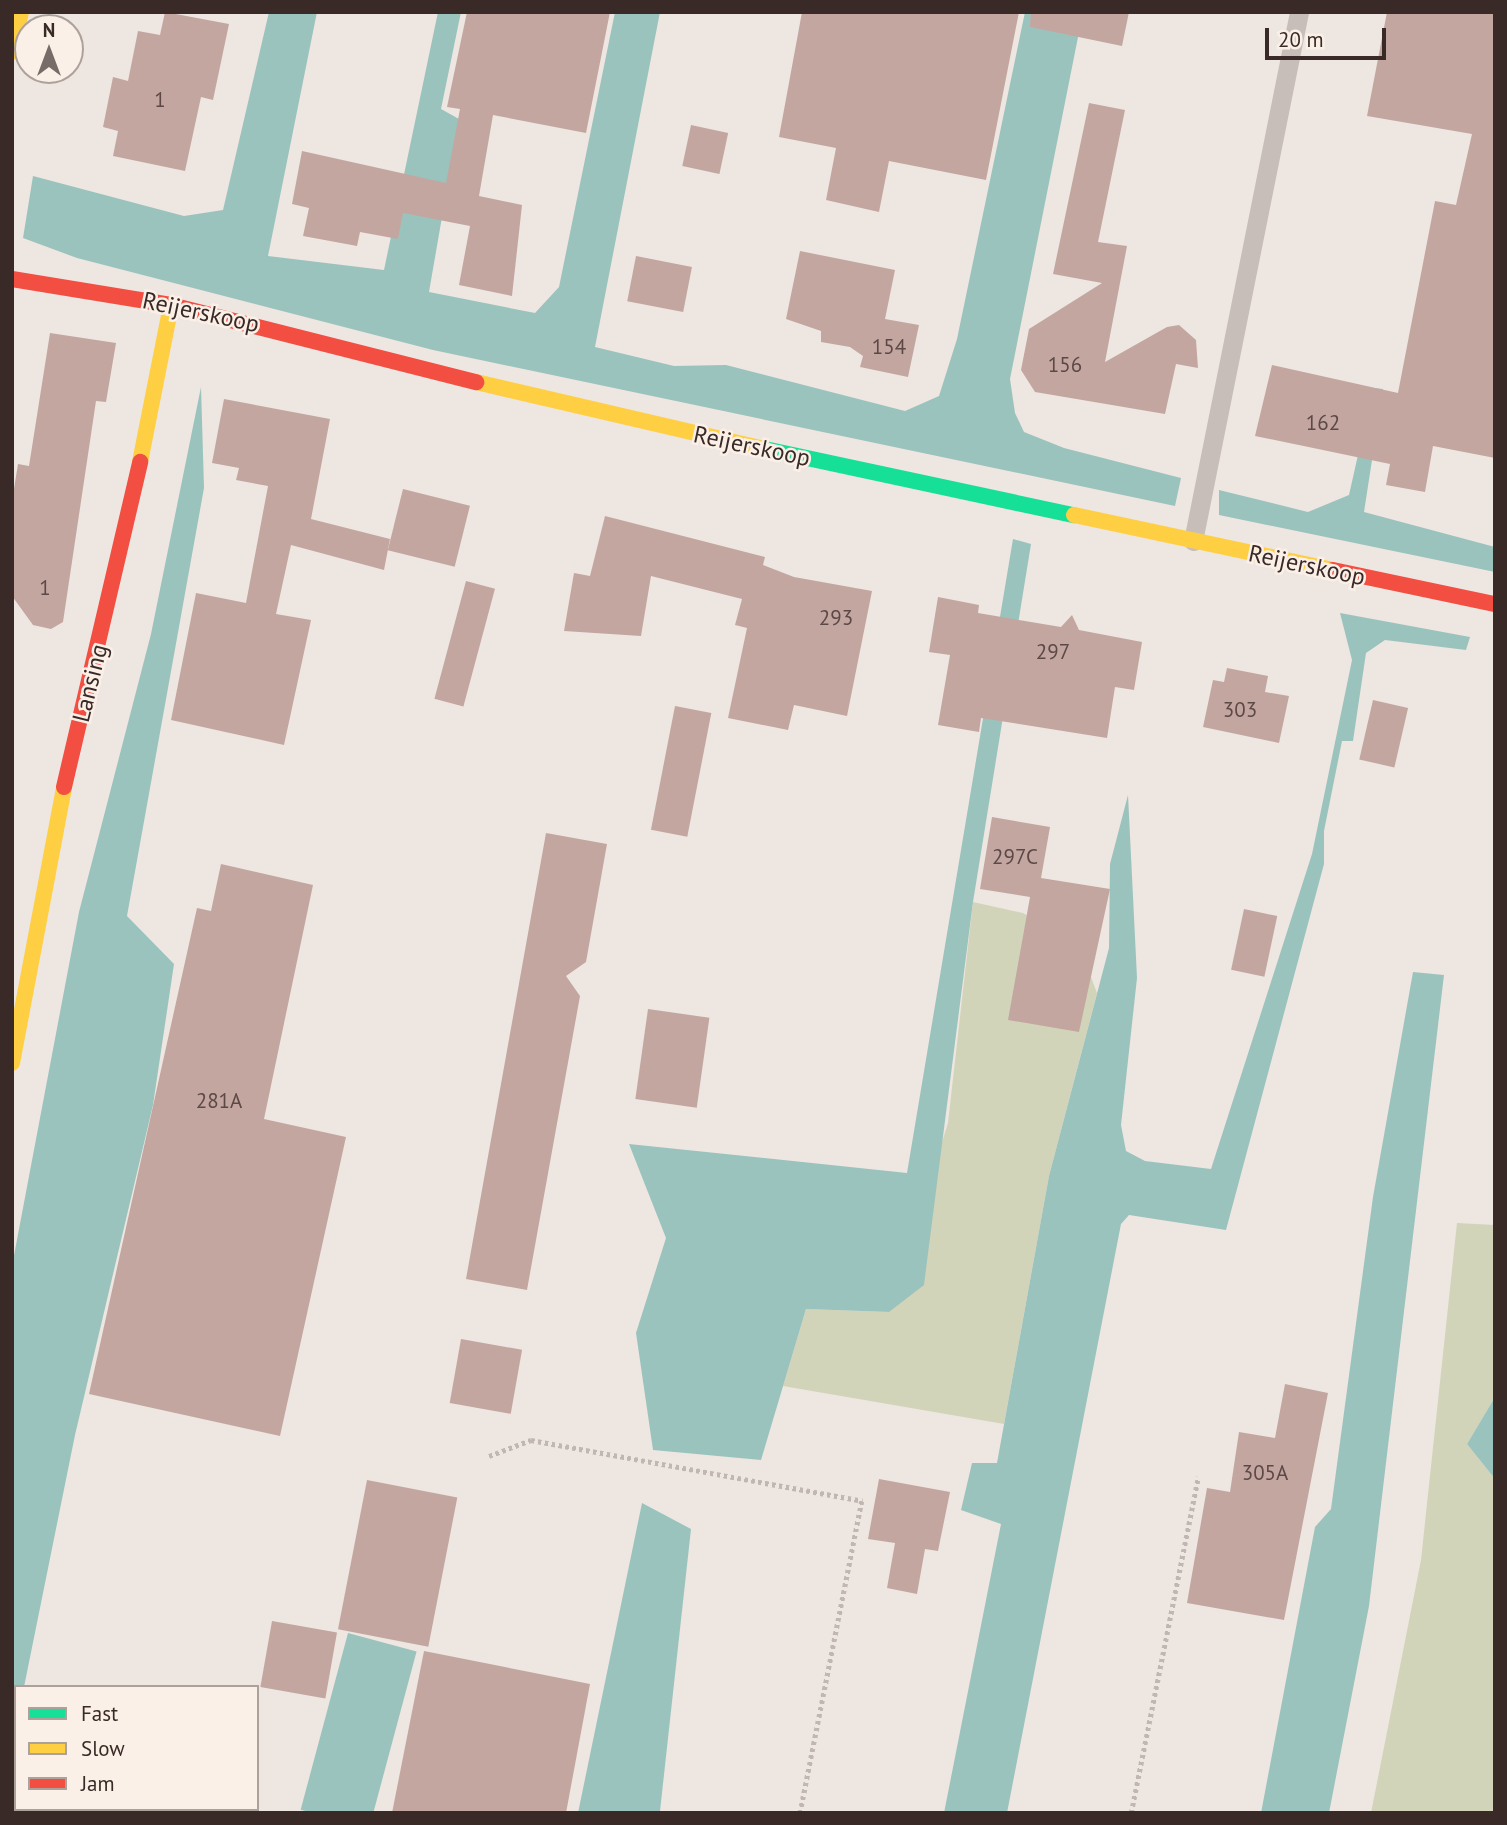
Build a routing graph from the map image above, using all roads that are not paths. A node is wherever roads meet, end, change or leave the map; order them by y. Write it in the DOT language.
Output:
graph roads {
  1 [pos="21,12"];
  2 [pos="1299,12"];
  3 [pos="12,52"];
  4 [pos="12,279"];
  5 [pos="172,305"];
  6 [pos="1193,541"];
  7 [pos="1495,604"];
  8 [pos="12,1063"];
  1 -- 3 [label="street"];
  2 -- 6 [label="lane"];
  4 -- 5 [label="street, Reijerskoop"];
  5 -- 6 [label="street, Reijerskoop"];
  5 -- 8 [label="street, Lansing"];
  6 -- 7 [label="street, Reijerskoop"];
}
